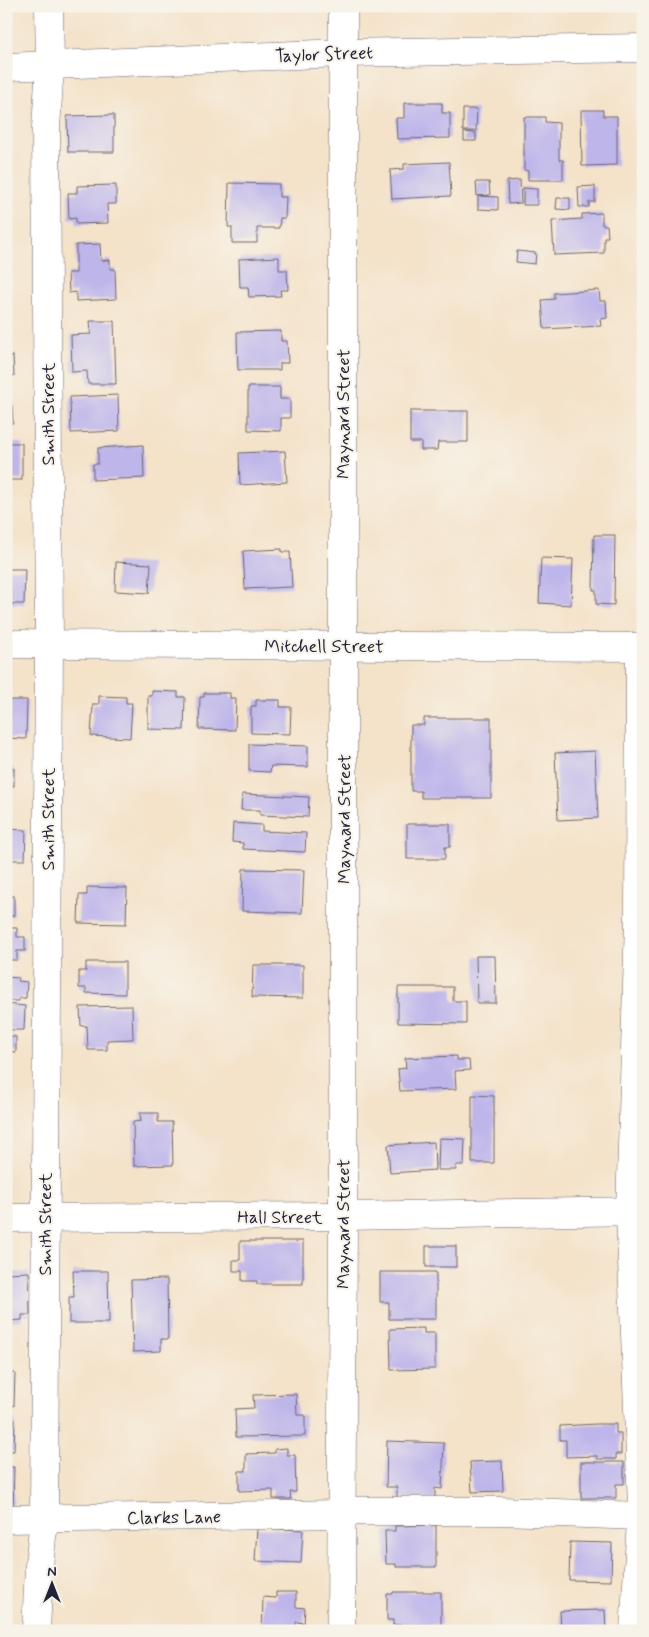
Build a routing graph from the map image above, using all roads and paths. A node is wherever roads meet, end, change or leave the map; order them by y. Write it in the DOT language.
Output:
graph roads {
  1 [pos="49,6"];
  2 [pos="343,6"];
  3 [pos="643,48"];
  4 [pos="342,53"];
  5 [pos="50,64"];
  6 [pos="6,66"];
  7 [pos="6,644"];
  8 [pos="49,644"];
  9 [pos="344,646"];
  10 [pos="641,647"];
  11 [pos="636,1211"];
  12 [pos="343,1216"];
  13 [pos="6,1218"];
  14 [pos="45,1218"];
  15 [pos="642,1509"];
  16 [pos="342,1513"];
  17 [pos="44,1518"];
  18 [pos="6,1519"];
  19 [pos="36,1631"];
  20 [pos="341,1631"];
  21 [pos="634,1631"];
  1 -- 5 [label="street, Smith Street"];
  2 -- 4 [label="street, Maynard Street"];
  3 -- 4 [label="street, Taylor Street"];
  4 -- 5 [label="street, Taylor Street"];
  4 -- 9 [label="street, Maynard Street"];
  5 -- 6 [label="street, Taylor Street"];
  5 -- 8 [label="street, Smith Street"];
  7 -- 8 [label="street, Mitchell Street"];
  8 -- 9 [label="street, Mitchell Street"];
  8 -- 14 [label="street, Smith Street"];
  9 -- 10 [label="street, Mitchell Street"];
  9 -- 12 [label="street, Maynard Street"];
  10 -- 11 [label="street"];
  11 -- 12 [label="street, Hall Street"];
  11 -- 15 [label="street"];
  12 -- 14 [label="street, Hall Street"];
  12 -- 16 [label="street, Maynard Street"];
  13 -- 14 [label="street, Hall Street"];
  14 -- 17 [label="street, Smith Street"];
  15 -- 16 [label="street, Clarks Lane"];
  15 -- 21 [label="street"];
  16 -- 17 [label="street, Clarks Lane"];
  16 -- 20 [label="street, Maynard Street"];
  17 -- 18 [label="street, Clarks Lane"];
  17 -- 19 [label="street, Smith Street"];
}
